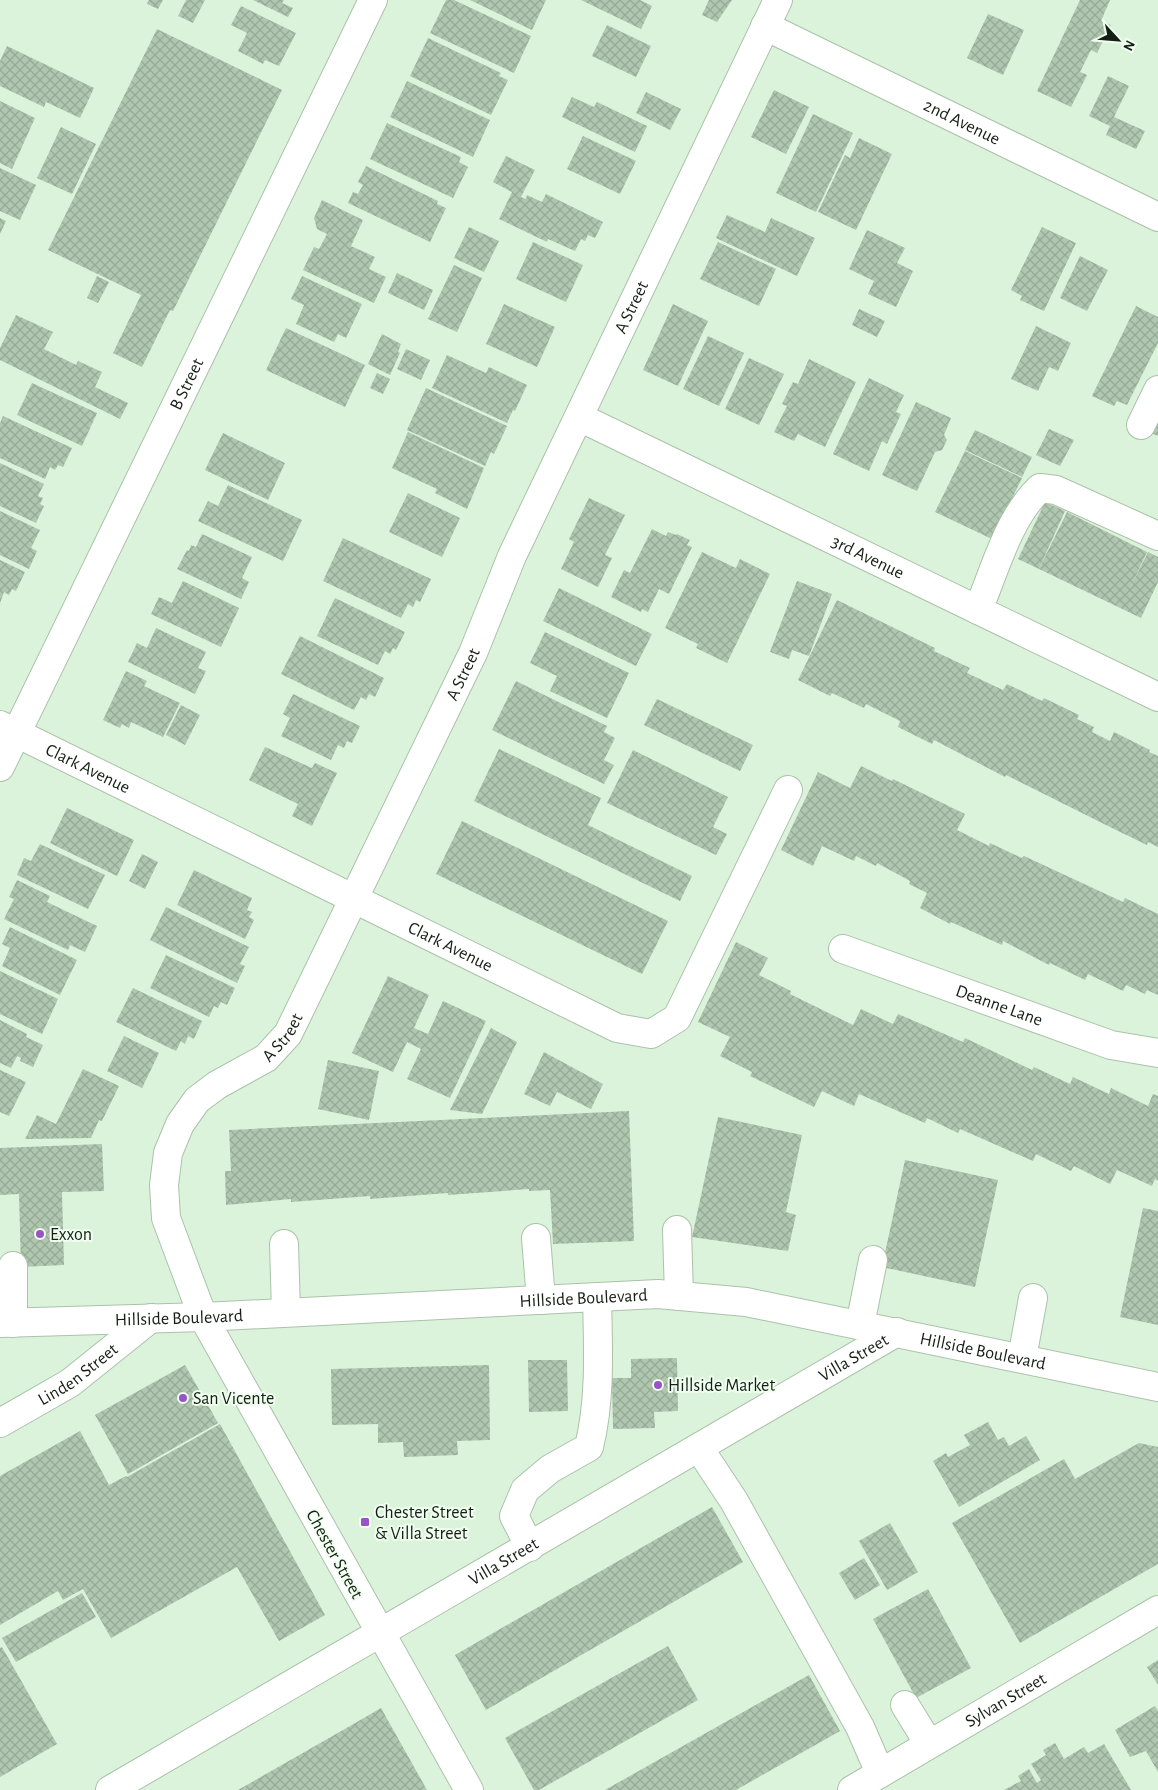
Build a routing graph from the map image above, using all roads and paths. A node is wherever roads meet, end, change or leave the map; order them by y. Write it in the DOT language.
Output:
graph roads {
  1 [pos="373,0"];
  2 [pos="778,0"];
  3 [pos="765,26"];
  4 [pos="1158,217"];
  5 [pos="1158,390"];
  6 [pos="579,417"];
  7 [pos="1141,424"];
  8 [pos="1158,536"];
  9 [pos="978,610"];
  10 [pos="1158,697"];
  11 [pos="8,729"];
  12 [pos="0,767"];
  13 [pos="788,790"];
  14 [pos="354,900"];
  15 [pos="843,949"];
  16 [pos="1158,1053"];
  17 [pos="677,1230"];
  18 [pos="536,1238"];
  19 [pos="284,1244"];
  20 [pos="872,1260"];
  21 [pos="12,1266"];
  22 [pos="679,1296"];
  23 [pos="597,1297"];
  24 [pos="1033,1298"];
  25 [pos="541,1300"];
  26 [pos="286,1312"];
  27 [pos="203,1317"];
  28 [pos="151,1318"];
  29 [pos="6,1323"];
  30 [pos="860,1325"];
  31 [pos="897,1332"];
  32 [pos="1022,1358"];
  33 [pos="1158,1388"];
  34 [pos="0,1423"];
  35 [pos="699,1448"];
  36 [pos="530,1547"];
  37 [pos="1158,1610"];
  38 [pos="380,1634"];
  39 [pos="905,1705"];
  40 [pos="929,1744"];
  41 [pos="880,1773"];
  42 [pos="110,1790"];
  43 [pos="469,1790"];
  44 [pos="852,1790"];
  1 -- 11 [label="street, B Street"];
  2 -- 3 [label="street, A Street"];
  3 -- 4 [label="street, 2nd Avenue"];
  3 -- 6 [label="street, A Street"];
  5 -- 7 [label="street"];
  6 -- 9 [label="street, 3rd Avenue"];
  6 -- 14 [label="street, A Street"];
  8 -- 9 [label="street"];
  9 -- 10 [label="street, 3rd Avenue"];
  11 -- 12 [label="street, B Street"];
  11 -- 14 [label="street, Clark Avenue"];
  13 -- 14 [label="street, Clark Avenue"];
  14 -- 27 [label="street, A Street"];
  15 -- 16 [label="street, Deanne Lane"];
  17 -- 22 [label="street"];
  18 -- 25 [label="street"];
  19 -- 26 [label="street"];
  20 -- 30 [label="street"];
  21 -- 29 [label="street"];
  22 -- 23 [label="street, Hillside Boulevard"];
  22 -- 30 [label="street, Hillside Boulevard"];
  23 -- 25 [label="street, Hillside Boulevard"];
  23 -- 36 [label="street"];
  24 -- 32 [label="street"];
  25 -- 26 [label="street, Hillside Boulevard"];
  26 -- 27 [label="street, Hillside Boulevard"];
  27 -- 28 [label="street, Hillside Boulevard"];
  27 -- 38 [label="street, Chester Street"];
  28 -- 29 [label="street, Hillside Boulevard"];
  28 -- 34 [label="street, Linden Street"];
  30 -- 31 [label="street, Hillside Boulevard"];
  31 -- 32 [label="street, Hillside Boulevard"];
  31 -- 35 [label="street, Villa Street"];
  32 -- 33 [label="street, Hillside Boulevard"];
  35 -- 36 [label="street, Villa Street"];
  35 -- 41 [label="street"];
  36 -- 38 [label="street, Villa Street"];
  37 -- 40 [label="street, Sylvan Street"];
  38 -- 42 [label="street, Villa Street"];
  38 -- 43 [label="street, Chester Street"];
  39 -- 40 [label="street"];
  40 -- 41 [label="street, Sylvan Street"];
  41 -- 44 [label="street, Sylvan Street"];
}
